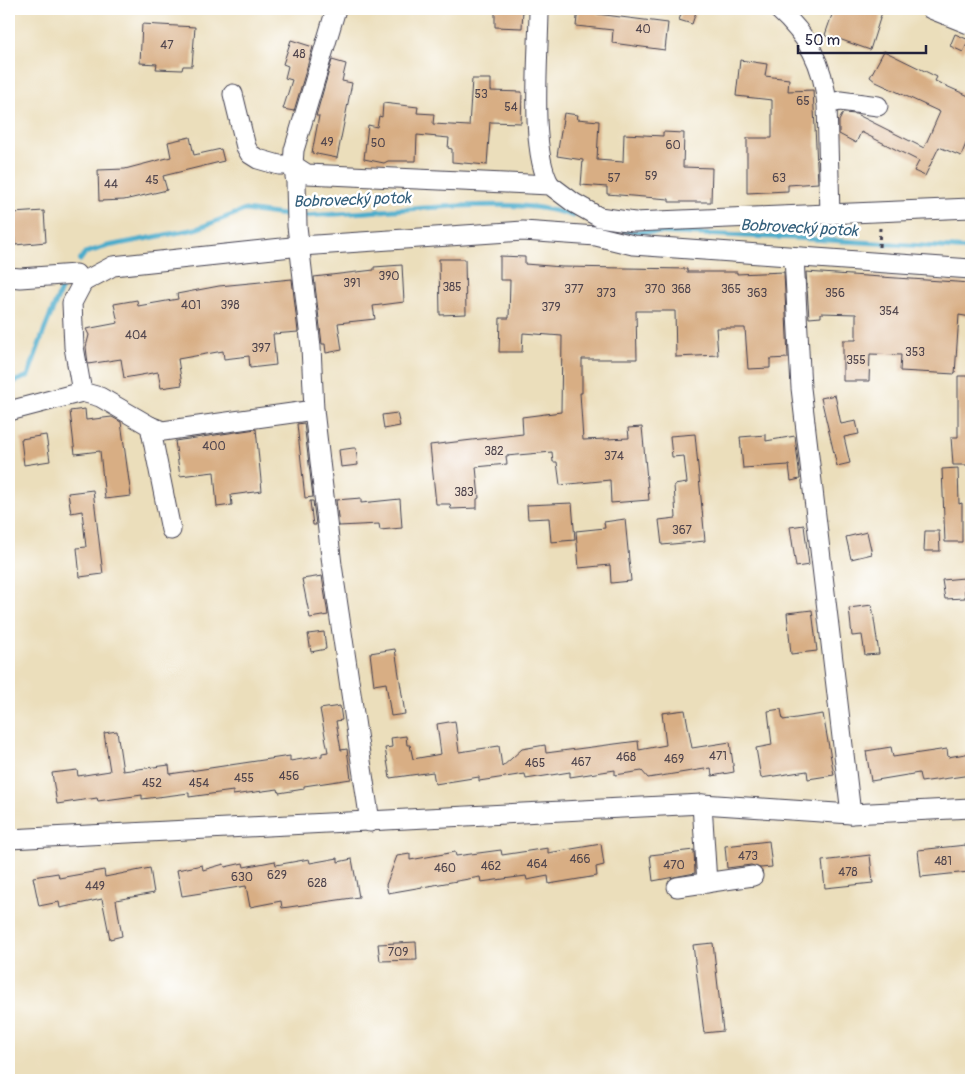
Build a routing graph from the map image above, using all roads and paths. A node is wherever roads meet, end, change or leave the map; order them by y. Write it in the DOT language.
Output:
graph roads {
  1 [pos="336,9"];
  2 [pos="539,9"];
  3 [pos="778,9"];
  4 [pos="932,9"];
  5 [pos="971,25"];
  6 [pos="233,94"];
  7 [pos="827,104"];
  8 [pos="878,106"];
  9 [pos="293,165"];
  10 [pos="550,185"];
  11 [pos="971,208"];
  12 [pos="830,215"];
  13 [pos="598,227"];
  14 [pos="880,237"];
  15 [pos="301,246"];
  16 [pos="879,247"];
  17 [pos="794,257"];
  18 [pos="971,269"];
  19 [pos="9,277"];
  20 [pos="83,282"];
  21 [pos="82,392"];
  22 [pos="314,410"];
  23 [pos="9,411"];
  24 [pos="150,426"];
  25 [pos="171,530"];
  26 [pos="702,804"];
  27 [pos="971,808"];
  28 [pos="851,814"];
  29 [pos="370,822"];
  30 [pos="9,839"];
  31 [pos="753,876"];
  32 [pos="706,884"];
  33 [pos="678,887"];
  1 -- 9 [label="street"];
  2 -- 10 [label="street"];
  3 -- 7 [label="street"];
  4 -- 5 [label="street"];
  6 -- 9 [label="street"];
  7 -- 8 [label="street"];
  7 -- 12 [label="street"];
  9 -- 10 [label="street"];
  9 -- 15 [label="street"];
  10 -- 13 [label="street"];
  11 -- 12 [label="street"];
  12 -- 13 [label="street"];
  13 -- 15 [label="street"];
  13 -- 17 [label="street"];
  14 -- 16 [label="path"];
  15 -- 20 [label="street"];
  15 -- 22 [label="street"];
  17 -- 18 [label="street"];
  17 -- 28 [label="street"];
  19 -- 20 [label="street"];
  20 -- 21 [label="street"];
  21 -- 23 [label="street"];
  21 -- 24 [label="street"];
  22 -- 24 [label="street"];
  22 -- 29 [label="street"];
  24 -- 25 [label="street"];
  26 -- 28 [label="street"];
  26 -- 29 [label="street"];
  26 -- 32 [label="street"];
  27 -- 28 [label="street"];
  29 -- 30 [label="street"];
  31 -- 32 [label="street"];
  32 -- 33 [label="street"];
}
